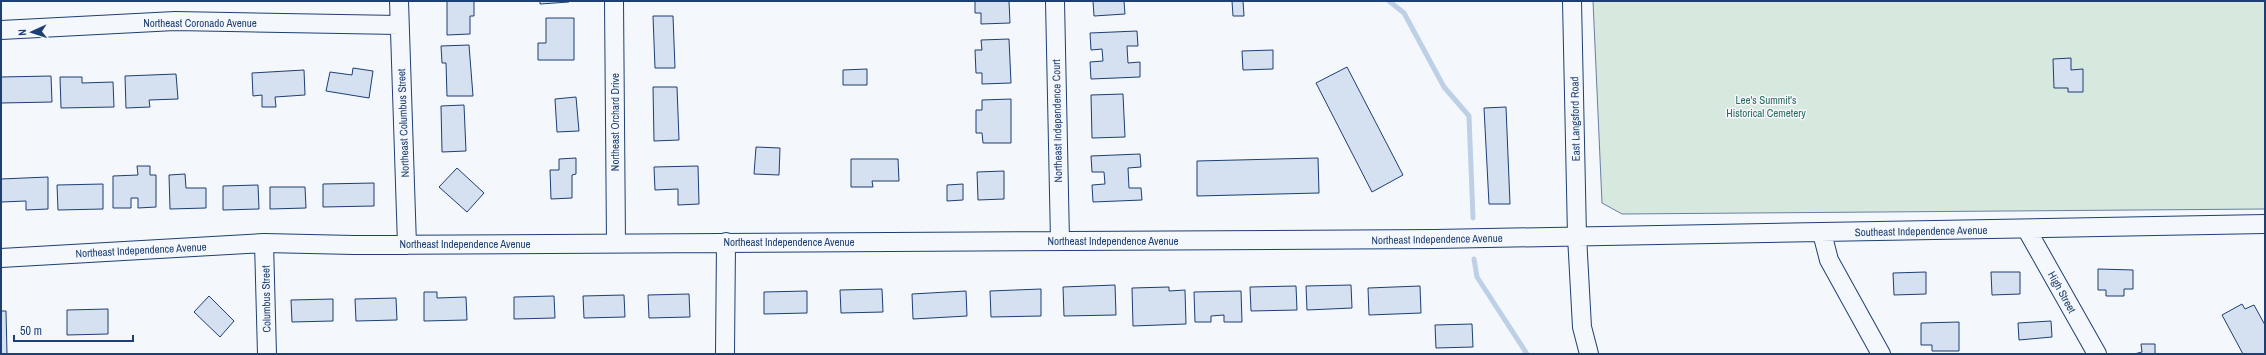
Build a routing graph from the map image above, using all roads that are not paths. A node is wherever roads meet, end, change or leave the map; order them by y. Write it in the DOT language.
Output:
graph roads {
  1 [pos="399,1"];
  2 [pos="614,1"];
  3 [pos="1055,1"];
  4 [pos="1572,1"];
  5 [pos="399,25"];
  6 [pos="1,30"];
  7 [pos="2265,224"];
  8 [pos="2027,230"];
  9 [pos="1822,232"];
  10 [pos="1577,236"];
  11 [pos="1060,241"];
  12 [pos="726,242"];
  13 [pos="264,243"];
  14 [pos="616,243"];
  15 [pos="407,245"];
  16 [pos="1,258"];
  17 [pos="267,354"];
  18 [pos="725,354"];
  19 [pos="1589,354"];
  20 [pos="1881,354"];
  21 [pos="2097,354"];
  1 -- 5 [label="street, Northeast Columbus Street"];
  2 -- 14 [label="street, Northeast Orchard Drive"];
  3 -- 11 [label="street, Northeast Independence Court"];
  4 -- 10 [label="street, East Langsford Road"];
  5 -- 6 [label="street, Northeast Coronado Avenue"];
  5 -- 15 [label="street, Northeast Columbus Street"];
  7 -- 8 [label="street, Southeast Independence Avenue"];
  8 -- 9 [label="street, Southeast Independence Avenue"];
  8 -- 21 [label="street, High Street"];
  9 -- 10 [label="street, Southeast Independence Avenue"];
  9 -- 20 [label="street"];
  10 -- 11 [label="street, Northeast Independence Avenue"];
  10 -- 19 [label="street, East Langsford Road"];
  11 -- 12 [label="street, Northeast Independence Avenue"];
  12 -- 14 [label="street, Northeast Independence Avenue"];
  12 -- 18 [label="street"];
  13 -- 15 [label="street, Northeast Independence Avenue"];
  13 -- 16 [label="street, Northeast Independence Avenue"];
  13 -- 17 [label="street, Columbus Street"];
  14 -- 15 [label="street, Northeast Independence Avenue"];
}
